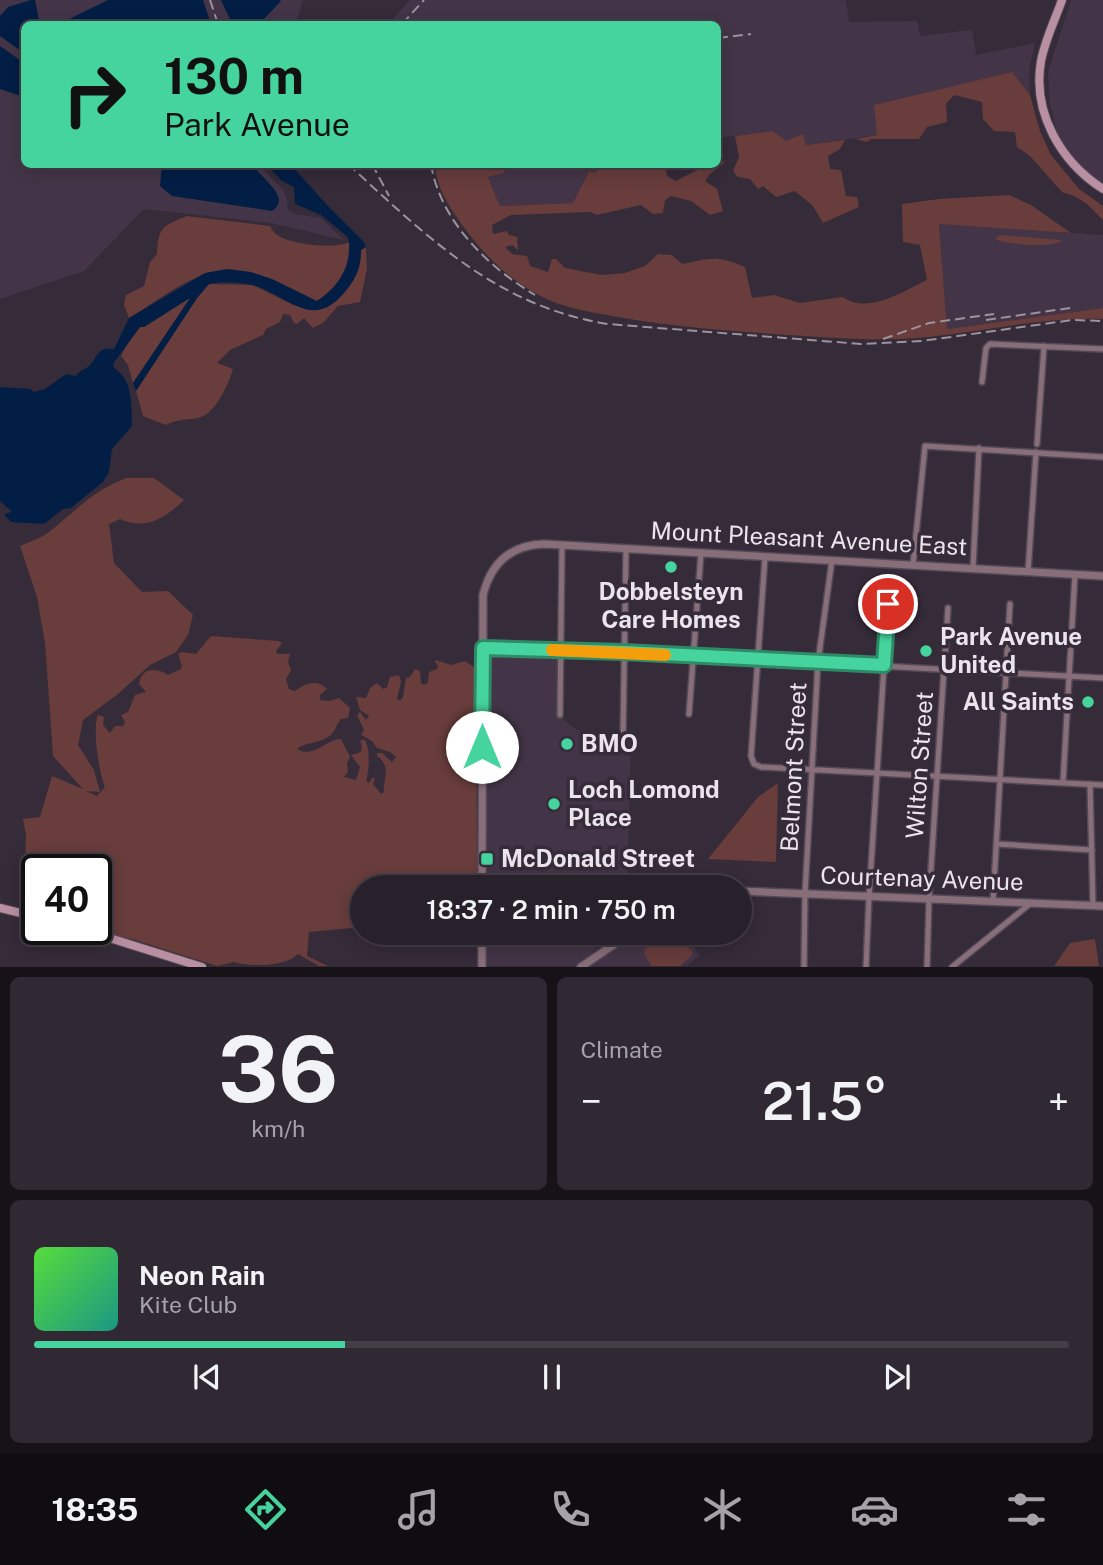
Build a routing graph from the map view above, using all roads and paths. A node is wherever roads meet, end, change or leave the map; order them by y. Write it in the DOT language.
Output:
graph roads {
  1 [pos="1062,0"];
  2 [pos="1103,189"];
  3 [pos="1044,346"];
  4 [pos="1103,349"];
  5 [pos="982,382"];
  6 [pos="1037,444"];
  7 [pos="979,448"];
  8 [pos="1036,453"];
  9 [pos="1103,457"];
  10 [pos="562,545"];
  11 [pos="626,548"];
  12 [pos="701,553"];
  13 [pos="765,556"];
  14 [pos="832,560"];
  15 [pos="913,565"];
  16 [pos="973,568"];
  17 [pos="1028,572"];
  18 [pos="1075,575"];
  19 [pos="1103,576"];
  20 [pos="888,604"];
  21 [pos="1010,604"];
  22 [pos="948,608"];
  23 [pos="483,648"];
  24 [pos="561,650"];
  25 [pos="624,652"];
  26 [pos="694,656"];
  27 [pos="758,659"];
  28 [pos="818,662"];
  29 [pos="884,665"];
  30 [pos="944,668"];
  31 [pos="1006,673"];
  32 [pos="1070,676"];
  33 [pos="1103,678"];
  34 [pos="690,713"];
  35 [pos="560,715"];
  36 [pos="624,739"];
  37 [pos="811,768"];
  38 [pos="876,772"];
  39 [pos="937,776"];
  40 [pos="1000,780"];
  41 [pos="1063,783"];
  42 [pos="1090,784"];
  43 [pos="1103,785"];
  44 [pos="997,844"];
  45 [pos="1092,850"];
  46 [pos="482,875"];
  47 [pos="752,891"];
  48 [pos="805,893"];
  49 [pos="869,897"];
  50 [pos="929,899"];
  51 [pos="993,901"];
  52 [pos="1031,903"];
  53 [pos="0,906"];
  54 [pos="1093,906"];
  55 [pos="1103,906"];
  56 [pos="21,913"];
  57 [pos="112,939"];
  58 [pos="482,945"];
  59 [pos="613,945"];
  60 [pos="199,966"];
  61 [pos="482,967"];
  62 [pos="581,967"];
  63 [pos="804,967"];
  64 [pos="866,967"];
  65 [pos="927,967"];
  66 [pos="952,967"];
  1 -- 2 [label="main road"];
  3 -- 4 [label="street"];
  3 -- 5 [label="street"];
  3 -- 6 [label="street"];
  7 -- 8 [label="street"];
  7 -- 15 [label="street"];
  7 -- 16 [label="street"];
  8 -- 9 [label="street"];
  8 -- 17 [label="street"];
  10 -- 11 [label="street, Mount Pleasant Avenue East"];
  10 -- 23 [label="street, Mount Pleasant Avenue East"];
  10 -- 24 [label="street"];
  11 -- 12 [label="street, Mount Pleasant Avenue East"];
  11 -- 25 [label="street"];
  12 -- 13 [label="street, Mount Pleasant Avenue East"];
  12 -- 26 [label="street"];
  13 -- 14 [label="street, Mount Pleasant Avenue East"];
  13 -- 27 [label="street"];
  14 -- 15 [label="street, Mount Pleasant Avenue East"];
  14 -- 28 [label="street, Belmont Street"];
  15 -- 16 [label="street, Mount Pleasant Avenue East"];
  16 -- 17 [label="street, Mount Pleasant Avenue East"];
  17 -- 18 [label="street, Mount Pleasant Avenue East"];
  18 -- 19 [label="street, Mount Pleasant Avenue East"];
  18 -- 32 [label="street"];
  20 -- 29 [label="street"];
  21 -- 31 [label="street"];
  22 -- 30 [label="street, Wilton Street"];
  23 -- 24 [label="street"];
  23 -- 46 [label="street"];
  24 -- 25 [label="street"];
  24 -- 35 [label="street"];
  25 -- 26 [label="street"];
  25 -- 36 [label="street"];
  26 -- 27 [label="street"];
  26 -- 34 [label="street"];
  27 -- 28 [label="street"];
  27 -- 37 [label="street"];
  28 -- 29 [label="street"];
  28 -- 37 [label="street, Belmont Street"];
  29 -- 30 [label="street"];
  29 -- 38 [label="street"];
  30 -- 31 [label="street"];
  30 -- 39 [label="street, Wilton Street"];
  31 -- 32 [label="street"];
  31 -- 40 [label="street"];
  32 -- 33 [label="street"];
  32 -- 41 [label="street"];
  37 -- 38 [label="street"];
  37 -- 48 [label="street, Belmont Street"];
  38 -- 39 [label="street"];
  38 -- 49 [label="street"];
  39 -- 40 [label="street"];
  39 -- 50 [label="street, Wilton Street"];
  40 -- 41 [label="street"];
  40 -- 44 [label="street"];
  41 -- 42 [label="street"];
  42 -- 43 [label="street"];
  42 -- 45 [label="street"];
  44 -- 45 [label="street"];
  44 -- 51 [label="street"];
  45 -- 54 [label="street"];
  47 -- 48 [label="street, Courtenay Avenue"];
  48 -- 49 [label="street, Courtenay Avenue"];
  48 -- 63 [label="street, Belmont Street"];
  49 -- 50 [label="street, Courtenay Avenue"];
  49 -- 64 [label="street"];
  50 -- 51 [label="street, Courtenay Avenue"];
  50 -- 65 [label="street, Wilton Street"];
  51 -- 52 [label="street, Courtenay Avenue"];
  52 -- 54 [label="street, Courtenay Avenue"];
  52 -- 66 [label="street"];
  53 -- 56 [label="main road"];
  54 -- 55 [label="street, Courtenay Avenue"];
  57 -- 60 [label="main road"];
  58 -- 61 [label="street"];
  59 -- 62 [label="street"];
}
